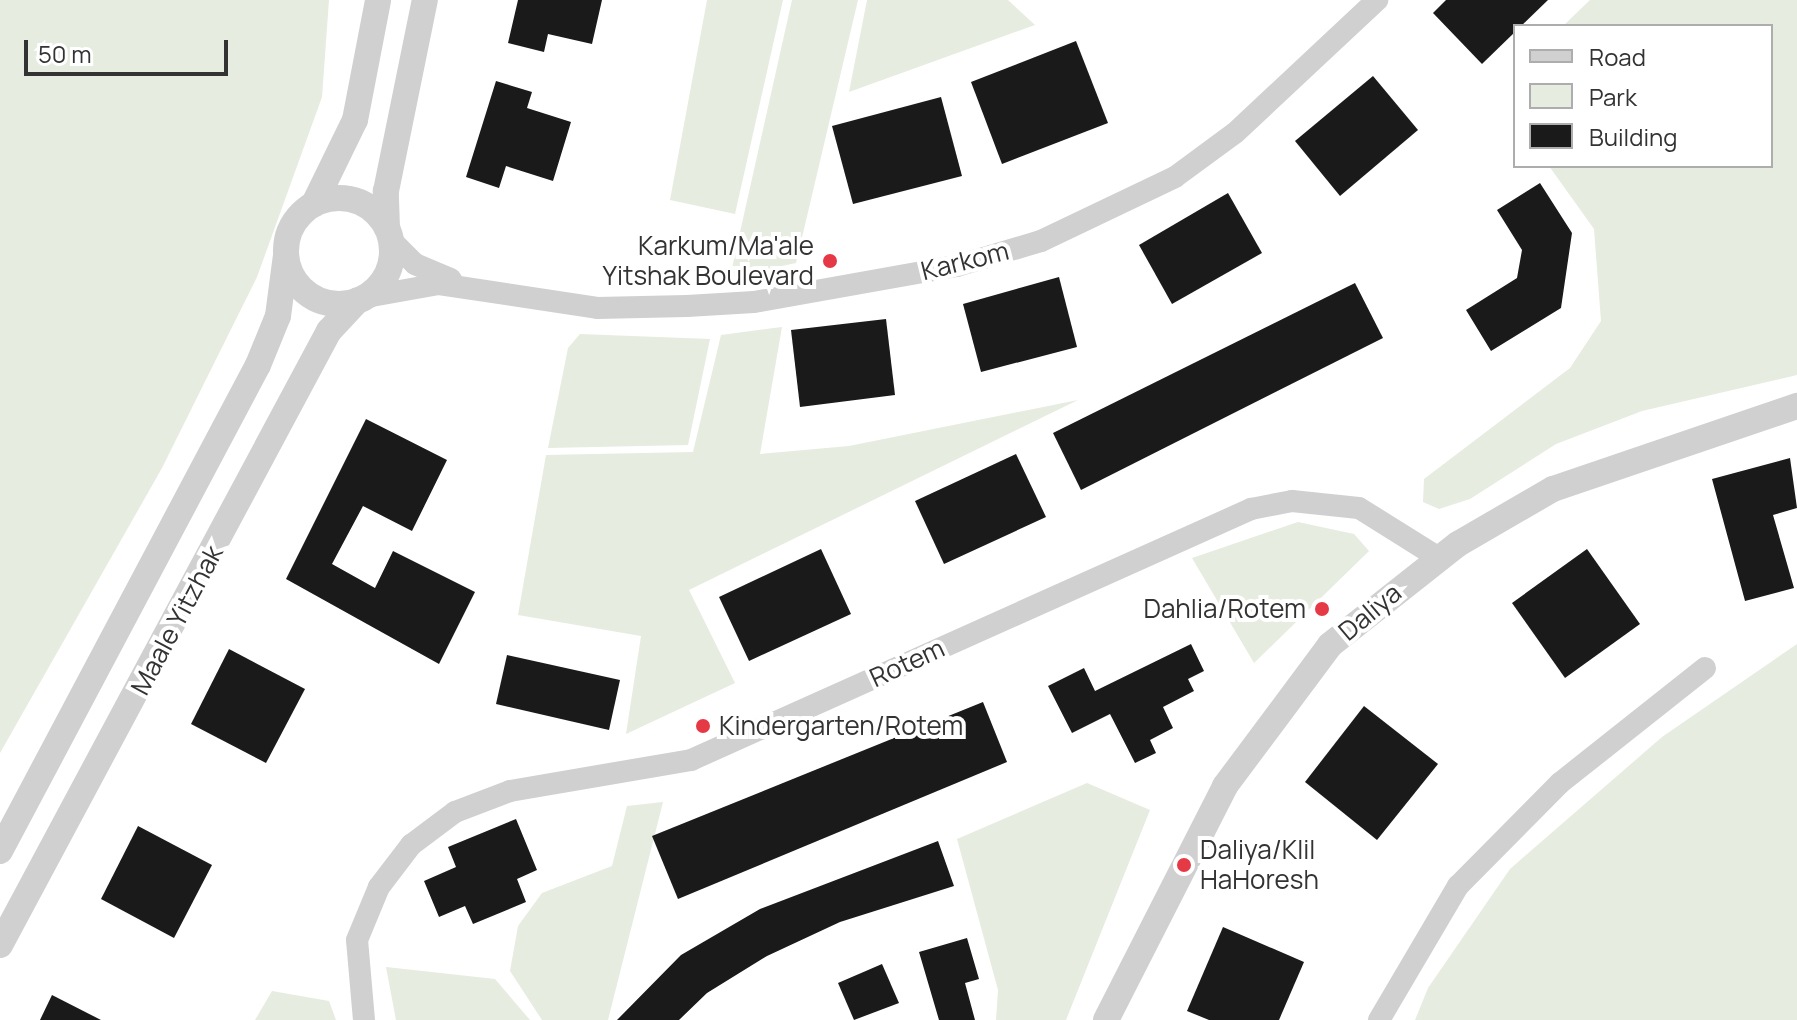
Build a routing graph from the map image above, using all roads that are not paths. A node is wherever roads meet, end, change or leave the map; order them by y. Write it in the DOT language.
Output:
graph roads {
  1 [pos="378,0"];
  2 [pos="425,0"];
  3 [pos="1377,0"];
  4 [pos="314,204"];
  5 [pos="389,233"];
  6 [pos="286,255"];
  7 [pos="474,287"];
  8 [pos="362,299"];
  9 [pos="1797,406"];
  10 [pos="1439,558"];
  11 [pos="1705,668"];
  12 [pos="0,851"];
  13 [pos="0,945"];
  14 [pos="1109,1017"];
  15 [pos="364,1020"];
  16 [pos="1379,1020"];
  1 -- 4 [label="street"];
  2 -- 5 [label="street"];
  3 -- 7 [label="street, Karkom"];
  4 -- 5 [label="street"];
  4 -- 6 [label="street"];
  5 -- 7 [label="street, Karkom"];
  5 -- 8 [label="street"];
  6 -- 8 [label="street"];
  6 -- 12 [label="street, Maale Yitzhak"];
  7 -- 8 [label="street, Karkom"];
  8 -- 13 [label="street, Maale Yitzhak"];
  9 -- 10 [label="street, Daliya"];
  10 -- 14 [label="street, Daliya"];
  10 -- 15 [label="street, Rotem"];
  11 -- 16 [label="street"];
}
